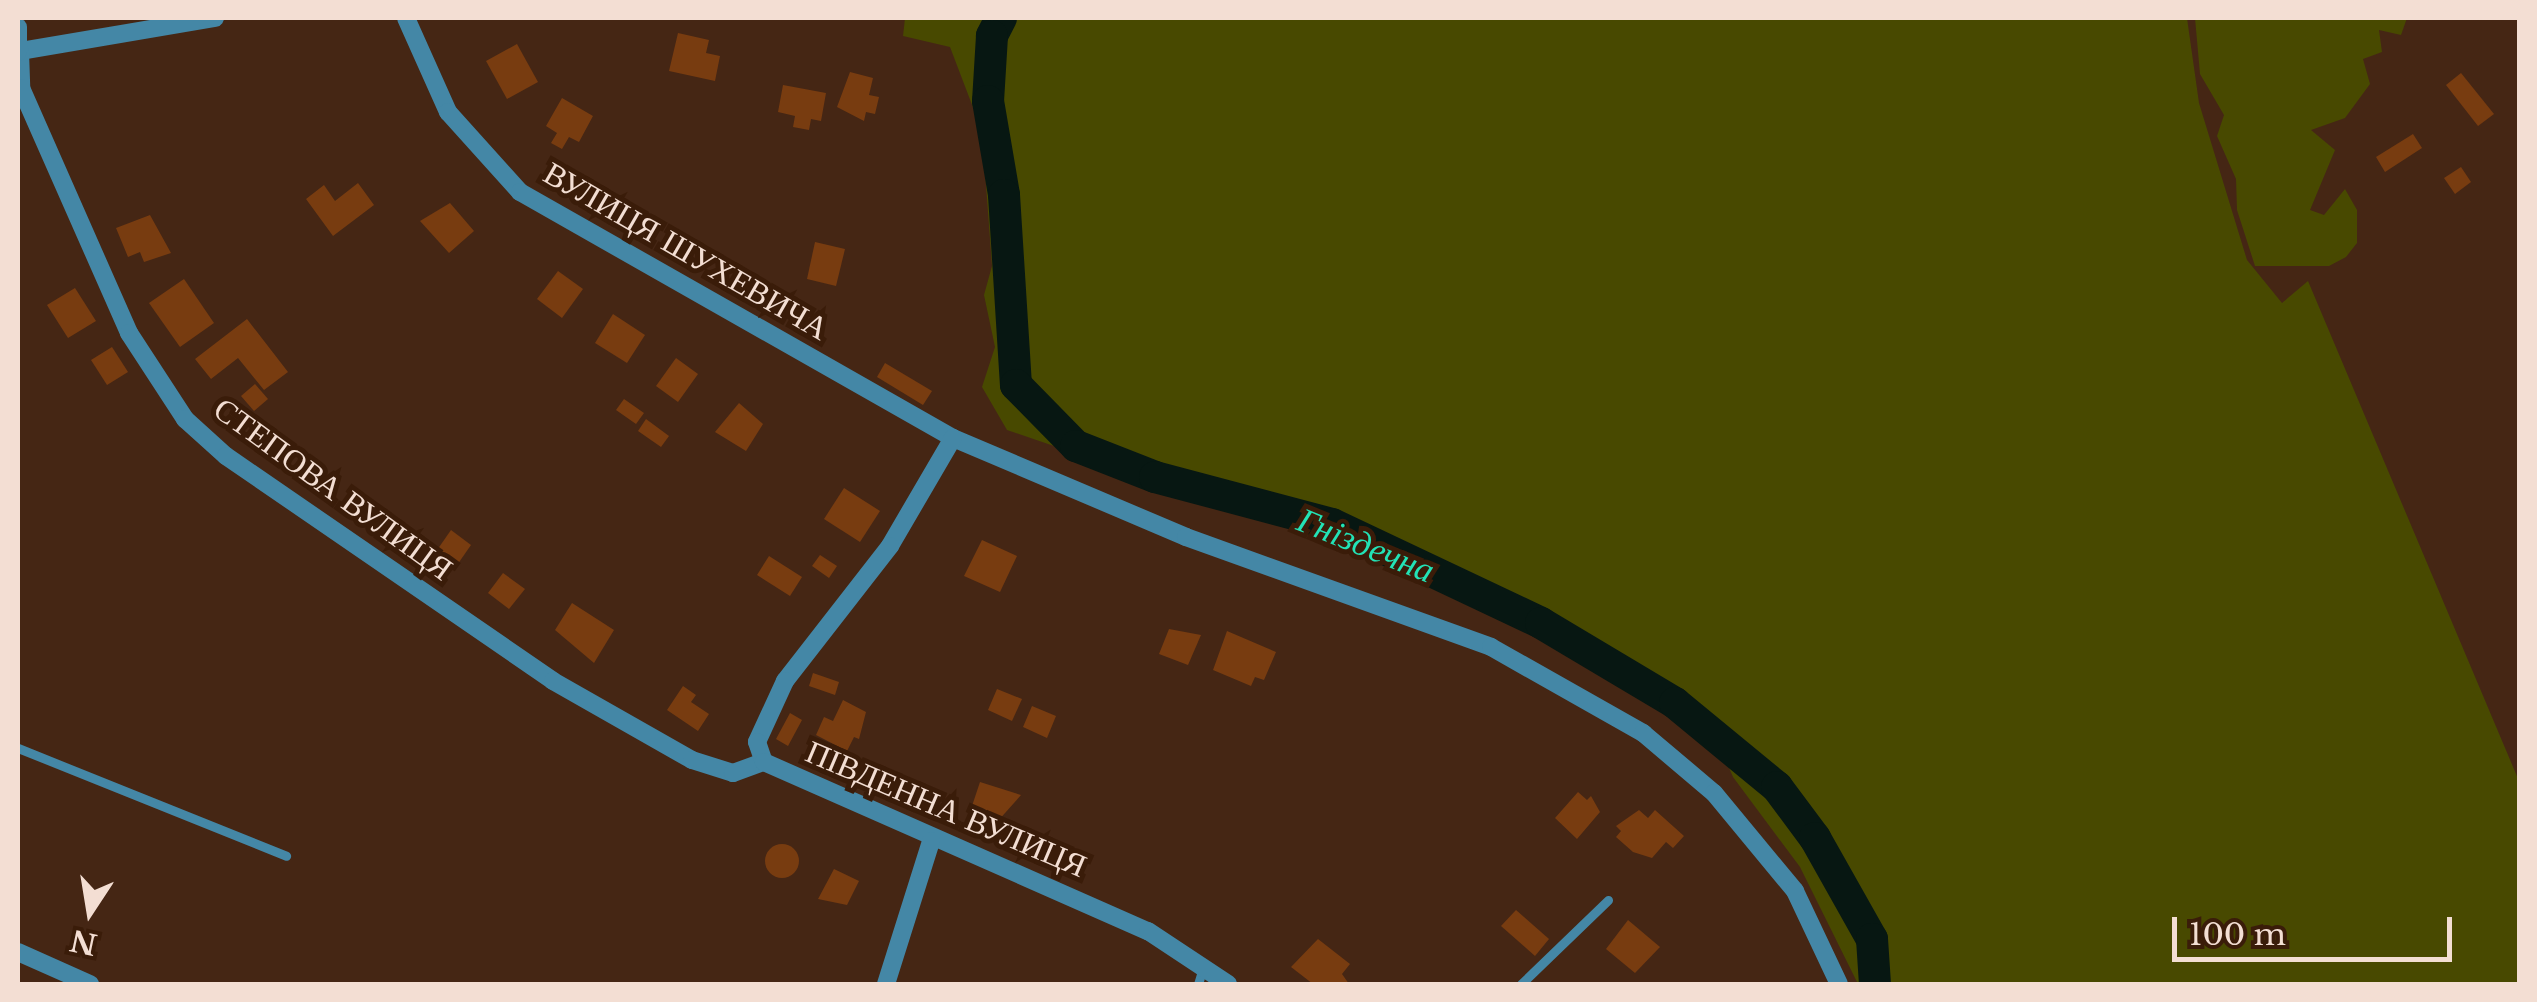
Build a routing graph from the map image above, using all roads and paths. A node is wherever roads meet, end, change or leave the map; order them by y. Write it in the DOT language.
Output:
graph roads {
  1 [pos="215,18"];
  2 [pos="406,18"];
  3 [pos="18,28"];
  4 [pos="19,52"];
  5 [pos="952,438"];
  6 [pos="18,748"];
  7 [pos="764,762"];
  8 [pos="932,840"];
  9 [pos="286,856"];
  10 [pos="1608,900"];
  11 [pos="18,952"];
  12 [pos="1200,976"];
  13 [pos="90,984"];
  14 [pos="886,984"];
  15 [pos="1228,984"];
  16 [pos="1521,984"];
  17 [pos="1839,984"];
  1 -- 4 [label="street"];
  2 -- 5 [label="street, ВУЛИЦЯ ШУХЕВИЧА"];
  3 -- 4 [label="street, СТЕПОВА ВУЛИЦЯ"];
  4 -- 7 [label="street, СТЕПОВА ВУЛИЦЯ"];
  5 -- 7 [label="street, ПІВДЕННА ВУЛИЦЯ"];
  5 -- 17 [label="street, ВУЛИЦЯ ШУХЕВИЧА"];
  6 -- 9 [label="lane"];
  7 -- 8 [label="street, ПІВДЕННА ВУЛИЦЯ"];
  8 -- 12 [label="street, ПІВДЕННА ВУЛИЦЯ"];
  8 -- 14 [label="street"];
  10 -- 16 [label="lane"];
  11 -- 13 [label="street"];
  12 -- 15 [label="street, ПІВДЕННА ВУЛИЦЯ"];
}
